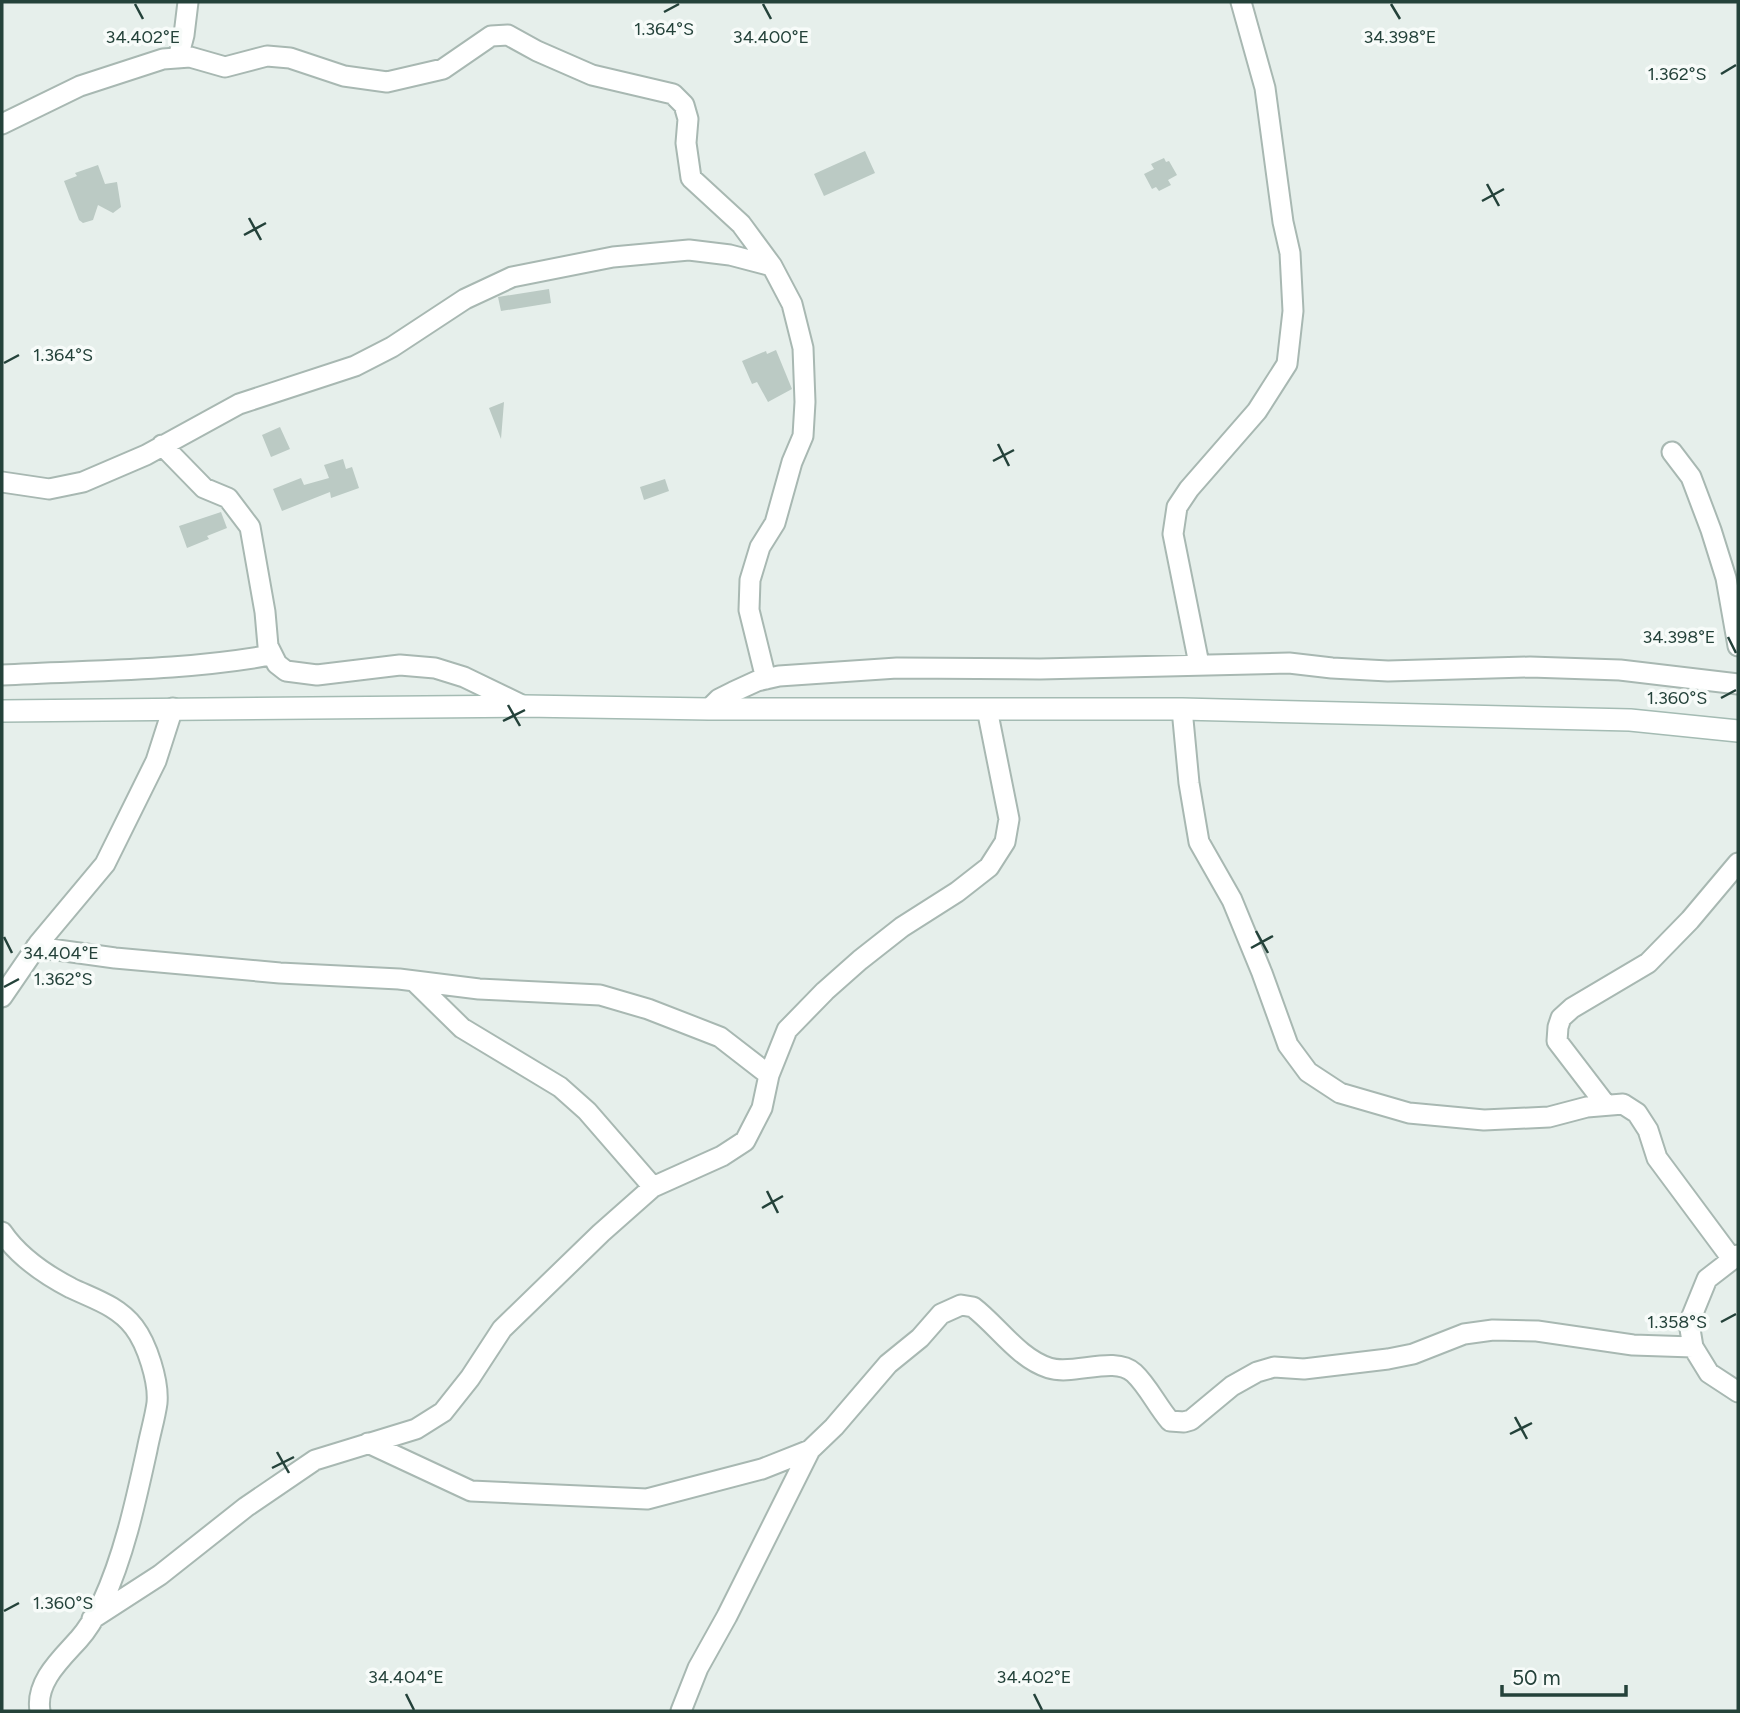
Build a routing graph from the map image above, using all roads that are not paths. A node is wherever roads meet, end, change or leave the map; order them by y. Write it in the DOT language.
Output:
graph roads {
  1 [pos="188,2"];
  2 [pos="1241,2"];
  3 [pos="178,58"];
  4 [pos="2,124"];
  5 [pos="772,266"];
  6 [pos="162,445"];
  7 [pos="1672,452"];
  8 [pos="2,482"];
  9 [pos="1738,646"];
  10 [pos="271,655"];
  11 [pos="1199,664"];
  12 [pos="2,675"];
  13 [pos="766,679"];
  14 [pos="1738,684"];
  15 [pos="524,706"];
  16 [pos="173,708"];
  17 [pos="709,709"];
  18 [pos="987,709"];
  19 [pos="1182,709"];
  20 [pos="2,711"];
  21 [pos="1738,731"];
  22 [pos="1738,863"];
  23 [pos="36,947"];
  24 [pos="414,981"];
  25 [pos="2,997"];
  26 [pos="769,1075"];
  27 [pos="1606,1105"];
  28 [pos="653,1187"];
  29 [pos="2,1232"];
  30 [pos="1735,1257"];
  31 [pos="1693,1346"];
  32 [pos="1738,1392"];
  33 [pos="368,1443"];
  34 [pos="810,1450"];
  35 [pos="92,1619"];
  36 [pos="40,1711"];
  37 [pos="681,1711"];
  1 -- 3 [label="street"];
  2 -- 11 [label="street"];
  3 -- 4 [label="street"];
  3 -- 5 [label="street"];
  5 -- 6 [label="street"];
  5 -- 13 [label="street"];
  6 -- 8 [label="street"];
  6 -- 10 [label="street"];
  7 -- 9 [label="street"];
  10 -- 12 [label="street"];
  10 -- 15 [label="street"];
  11 -- 13 [label="street"];
  11 -- 14 [label="street"];
  13 -- 17 [label="street"];
  15 -- 16 [label="main road"];
  15 -- 17 [label="main road"];
  16 -- 20 [label="main road"];
  16 -- 23 [label="street"];
  17 -- 18 [label="main road"];
  18 -- 19 [label="main road"];
  18 -- 26 [label="street"];
  19 -- 21 [label="main road"];
  19 -- 27 [label="street"];
  22 -- 27 [label="street"];
  23 -- 24 [label="street"];
  23 -- 25 [label="street"];
  24 -- 26 [label="street"];
  24 -- 28 [label="street"];
  26 -- 28 [label="street"];
  27 -- 30 [label="street"];
  28 -- 33 [label="street"];
  29 -- 35 [label="street"];
  30 -- 31 [label="street"];
  31 -- 32 [label="street"];
  31 -- 34 [label="street"];
  33 -- 34 [label="street"];
  33 -- 35 [label="street"];
  34 -- 37 [label="street"];
  35 -- 36 [label="street"];
}
